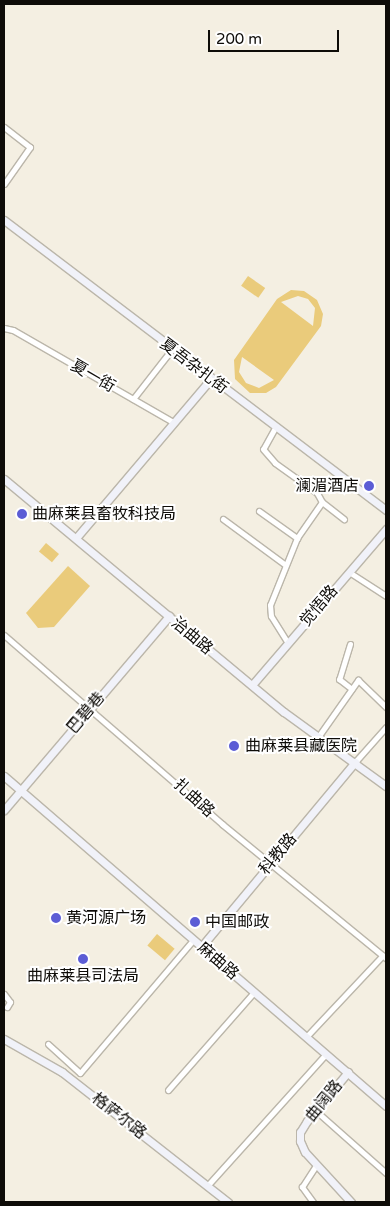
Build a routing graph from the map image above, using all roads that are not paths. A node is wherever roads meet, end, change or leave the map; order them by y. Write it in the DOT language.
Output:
graph roads {
  1 [pos="4,127"];
  2 [pos="4,184"];
  3 [pos="4,220"];
  4 [pos="4,328"];
  5 [pos="172,349"];
  6 [pos="211,379"];
  7 [pos="133,399"];
  8 [pos="173,422"];
  9 [pos="276,426"];
  10 [pos="4,478"];
  11 [pos="322,502"];
  12 [pos="386,510"];
  13 [pos="259,512"];
  14 [pos="223,519"];
  15 [pos="344,519"];
  16 [pos="386,529"];
  17 [pos="76,538"];
  18 [pos="297,538"];
  19 [pos="284,564"];
  20 [pos="349,572"];
  21 [pos="386,596"];
  22 [pos="169,616"];
  23 [pos="4,635"];
  24 [pos="288,642"];
  25 [pos="350,644"];
  26 [pos="252,685"];
  27 [pos="352,689"];
  28 [pos="386,706"];
  29 [pos="90,708"];
  30 [pos="386,727"];
  31 [pos="318,736"];
  32 [pos="356,762"];
  33 [pos="4,776"];
  34 [pos="386,786"];
  35 [pos="21,790"];
  36 [pos="4,810"];
  37 [pos="272,862"];
  38 [pos="193,940"];
  39 [pos="201,947"];
  40 [pos="384,957"];
  41 [pos="254,992"];
  42 [pos="4,994"];
  43 [pos="7,1007"];
  44 [pos="306,1037"];
  45 [pos="4,1039"];
  46 [pos="48,1044"];
  47 [pos="326,1054"];
  48 [pos="348,1072"];
  49 [pos="168,1090"];
  50 [pos="386,1106"];
  51 [pos="316,1111"];
  52 [pos="317,1164"];
  53 [pos="386,1173"];
  54 [pos="207,1186"];
  55 [pos="228,1202"];
  56 [pos="313,1202"];
  57 [pos="351,1202"];
  1 -- 2 [label="street"];
  3 -- 5 [label="main road, 夏吾杂扎街"];
  4 -- 7 [label="street, 夏一街"];
  5 -- 6 [label="main road, 夏吾杂扎街"];
  5 -- 7 [label="street"];
  6 -- 8 [label="main road"];
  6 -- 9 [label="main road, 夏吾杂扎街"];
  7 -- 8 [label="street, 夏一街"];
  8 -- 17 [label="main road"];
  9 -- 11 [label="street"];
  9 -- 12 [label="main road, 夏吾杂扎街"];
  10 -- 17 [label="main road, 治曲路"];
  11 -- 15 [label="street"];
  11 -- 18 [label="street"];
  13 -- 18 [label="street"];
  14 -- 19 [label="street"];
  16 -- 20 [label="main road, 觉悟路"];
  17 -- 22 [label="main road, 治曲路"];
  18 -- 19 [label="street"];
  19 -- 24 [label="street"];
  20 -- 21 [label="street"];
  20 -- 24 [label="main road, 觉悟路"];
  22 -- 26 [label="main road, 治曲路"];
  22 -- 29 [label="main road, 巴碧巷"];
  23 -- 29 [label="street, 扎曲路"];
  24 -- 26 [label="main road, 觉悟路"];
  25 -- 27 [label="street"];
  26 -- 31 [label="main road, 治曲路"];
  27 -- 28 [label="street"];
  27 -- 31 [label="street"];
  29 -- 35 [label="main road, 巴碧巷"];
  29 -- 37 [label="street, 扎曲路"];
  30 -- 32 [label="street"];
  31 -- 32 [label="main road, 治曲路"];
  32 -- 34 [label="main road, 治曲路"];
  32 -- 37 [label="main road, 科教路"];
  33 -- 35 [label="main road, 麻曲路"];
  35 -- 36 [label="main road, 巴碧巷"];
  35 -- 38 [label="main road, 麻曲路"];
  37 -- 39 [label="main road, 科教路"];
  37 -- 40 [label="street, 扎曲路"];
  38 -- 39 [label="main road, 麻曲路"];
  38 -- 46 [label="street"];
  39 -- 41 [label="main road, 麻曲路"];
  40 -- 44 [label="street"];
  41 -- 44 [label="main road, 麻曲路"];
  41 -- 49 [label="street"];
  42 -- 43 [label="street"];
  44 -- 47 [label="main road, 麻曲路"];
  45 -- 54 [label="main road, 格萨尔路"];
  47 -- 48 [label="main road, 麻曲路"];
  47 -- 54 [label="street"];
  48 -- 50 [label="main road, 麻曲路"];
  48 -- 51 [label="main road, 曲阔路"];
  51 -- 52 [label="main road, 曲阔路"];
  51 -- 53 [label="street"];
  52 -- 56 [label="street"];
  52 -- 57 [label="main road, 曲阔路"];
  54 -- 55 [label="main road, 格萨尔路"];
}
